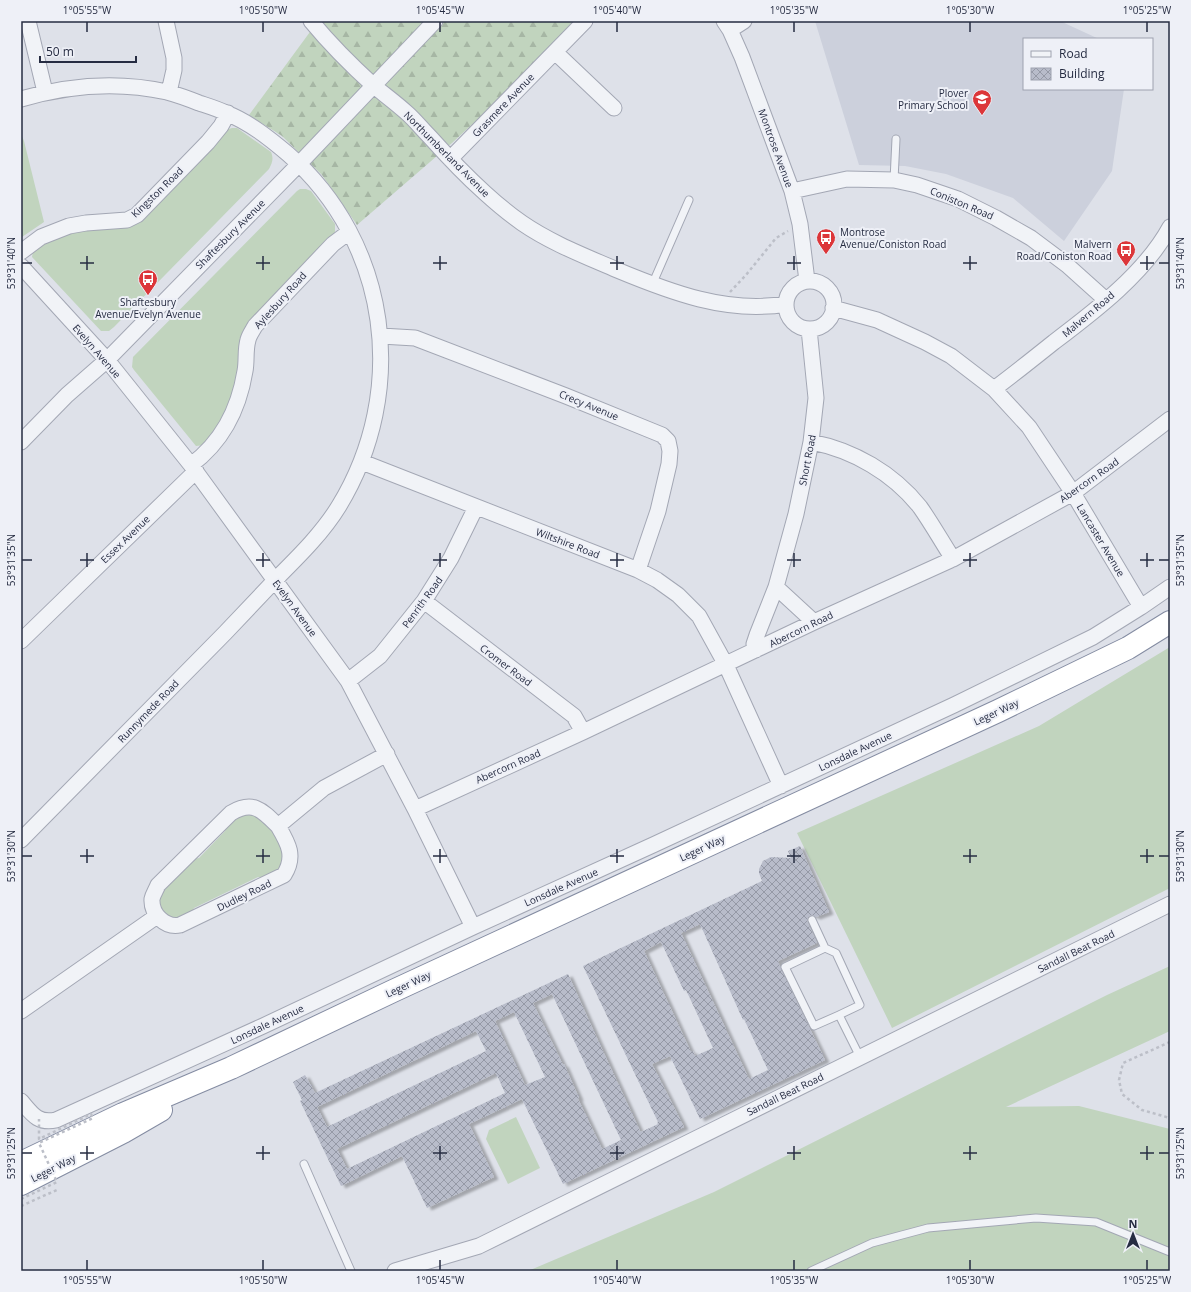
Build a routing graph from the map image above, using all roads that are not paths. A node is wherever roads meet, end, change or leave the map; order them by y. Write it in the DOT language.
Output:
graph roads {
  1 [pos="28,21"];
  2 [pos="166,21"];
  3 [pos="311,21"];
  4 [pos="435,21"];
  5 [pos="585,21"];
  6 [pos="744,21"];
  7 [pos="727,26"];
  8 [pos="555,52"];
  9 [pos="374,86"];
  10 [pos="45,92"];
  11 [pos="169,92"];
  12 [pos="21,99"];
  13 [pos="614,108"];
  14 [pos="228,113"];
  15 [pos="896,139"];
  16 [pos="450,159"];
  17 [pos="299,164"];
  18 [pos="894,180"];
  19 [pos="792,192"];
  20 [pos="689,200"];
  21 [pos="1170,228"];
  22 [pos="349,232"];
  23 [pos="21,252"];
  24 [pos="21,266"];
  25 [pos="807,281"];
  26 [pos="652,285"];
  27 [pos="1106,300"];
  28 [pos="786,304"];
  29 [pos="834,308"];
  30 [pos="809,329"];
  31 [pos="381,336"];
  32 [pos="107,360"];
  33 [pos="994,389"];
  34 [pos="1170,419"];
  35 [pos="21,442"];
  36 [pos="811,442"];
  37 [pos="362,462"];
  38 [pos="194,468"];
  39 [pos="1073,493"];
  40 [pos="476,507"];
  41 [pos="953,559"];
  42 [pos="638,570"];
  43 [pos="275,580"];
  44 [pos="776,587"];
  45 [pos="1170,587"];
  46 [pos="424,602"];
  47 [pos="1141,608"];
  48 [pos="814,622"];
  49 [pos="1170,622"];
  50 [pos="21,641"];
  51 [pos="756,650"];
  52 [pos="726,665"];
  53 [pos="348,681"];
  54 [pos="583,732"];
  55 [pos="387,754"];
  56 [pos="781,786"];
  57 [pos="415,809"];
  58 [pos="278,826"];
  59 [pos="21,840"];
  60 [pos="1170,904"];
  61 [pos="157,916"];
  62 [pos="812,920"];
  63 [pos="473,927"];
  64 [pos="825,948"];
  65 [pos="21,1011"];
  66 [pos="839,1015"];
  67 [pos="860,1057"];
  68 [pos="231,1068"];
  69 [pos="21,1101"];
  70 [pos="21,1162"];
  71 [pos="304,1164"];
  72 [pos="21,1184"];
  73 [pos="1170,1252"];
  74 [pos="351,1271"];
  75 [pos="395,1271"];
  76 [pos="811,1271"];
  1 -- 10 [label="street"];
  2 -- 11 [label="street"];
  3 -- 9 [label="street, Northumberland Avenue"];
  4 -- 9 [label="street, Shaftesbury Avenue"];
  5 -- 8 [label="street, Grasmere Avenue"];
  6 -- 7 [label="street"];
  7 -- 19 [label="street, Montrose Avenue"];
  8 -- 13 [label="street"];
  8 -- 16 [label="street, Grasmere Avenue"];
  9 -- 16 [label="street, Northumberland Avenue"];
  9 -- 17 [label="street, Shaftesbury Avenue"];
  10 -- 11 [label="street, Runnymede Road"];
  10 -- 12 [label="street, Runnymede Road"];
  11 -- 14 [label="street, Runnymede Road"];
  14 -- 17 [label="street, Runnymede Road"];
  14 -- 23 [label="street, Kingston Road"];
  15 -- 18 [label="lane"];
  16 -- 26 [label="street, Northumberland Avenue"];
  17 -- 22 [label="street, Runnymede Road"];
  17 -- 32 [label="street, Shaftesbury Avenue"];
  18 -- 19 [label="street, Coniston Road"];
  18 -- 27 [label="street, Coniston Road"];
  19 -- 25 [label="street, Montrose Avenue"];
  20 -- 26 [label="lane"];
  21 -- 27 [label="street, Malvern Road"];
  22 -- 31 [label="street, Runnymede Road"];
  22 -- 38 [label="street, Aylesbury Road"];
  24 -- 32 [label="street, Evelyn Avenue"];
  25 -- 28 [label="street"];
  25 -- 29 [label="street"];
  26 -- 28 [label="street, Northumberland Avenue"];
  27 -- 33 [label="street, Malvern Road"];
  28 -- 30 [label="street"];
  29 -- 30 [label="street"];
  29 -- 33 [label="street, Lancaster Avenue"];
  30 -- 36 [label="street, Short Road"];
  31 -- 37 [label="street, Runnymede Road"];
  31 -- 42 [label="street, Crecy Avenue"];
  32 -- 35 [label="street, Shaftesbury Avenue"];
  32 -- 38 [label="street, Evelyn Avenue"];
  33 -- 39 [label="street, Lancaster Avenue"];
  34 -- 39 [label="street, Abercorn Road"];
  36 -- 41 [label="street"];
  36 -- 44 [label="street, Short Road"];
  37 -- 40 [label="street, Wiltshire Road"];
  37 -- 43 [label="street, Runnymede Road"];
  38 -- 43 [label="street, Evelyn Avenue"];
  38 -- 50 [label="street, Essex Avenue"];
  39 -- 41 [label="street, Abercorn Road"];
  39 -- 47 [label="street, Lancaster Avenue"];
  40 -- 42 [label="street, Wiltshire Road"];
  40 -- 46 [label="street, Penrith Road"];
  41 -- 48 [label="street, Abercorn Road"];
  42 -- 52 [label="street, Wiltshire Road"];
  43 -- 53 [label="street, Evelyn Avenue"];
  43 -- 59 [label="street, Runnymede Road"];
  44 -- 48 [label="street"];
  44 -- 51 [label="street, Short Road"];
  45 -- 47 [label="street, Lonsdale Avenue"];
  46 -- 53 [label="street, Penrith Road"];
  46 -- 54 [label="street, Cromer Road"];
  47 -- 56 [label="street, Lonsdale Avenue"];
  48 -- 51 [label="street, Abercorn Road"];
  49 -- 68 [label="highway, Leger Way"];
  51 -- 52 [label="street, Abercorn Road"];
  52 -- 54 [label="street, Abercorn Road"];
  52 -- 56 [label="street, Wiltshire Road"];
  53 -- 55 [label="street, Evelyn Avenue"];
  54 -- 57 [label="street, Abercorn Road"];
  55 -- 57 [label="street, Evelyn Avenue"];
  55 -- 58 [label="street"];
  56 -- 63 [label="street, Lonsdale Avenue"];
  57 -- 63 [label="street, Evelyn Avenue"];
  58 -- 61 [label="street, Dudley Road"];
  58 -- 61 [label="street, Dudley Road"];
  60 -- 67 [label="street, Sandall Beat Road"];
  61 -- 65 [label="street"];
  62 -- 64 [label="lane"];
  63 -- 69 [label="street, Lonsdale Avenue"];
  64 -- 66 [label="lane"];
  64 -- 66 [label="lane"];
  66 -- 67 [label="lane"];
  67 -- 75 [label="street, Sandall Beat Road"];
  68 -- 70 [label="highway, Leger Way"];
  68 -- 72 [label="highway, Leger Way"];
  71 -- 74 [label="lane"];
  73 -- 76 [label="lane"];
}
